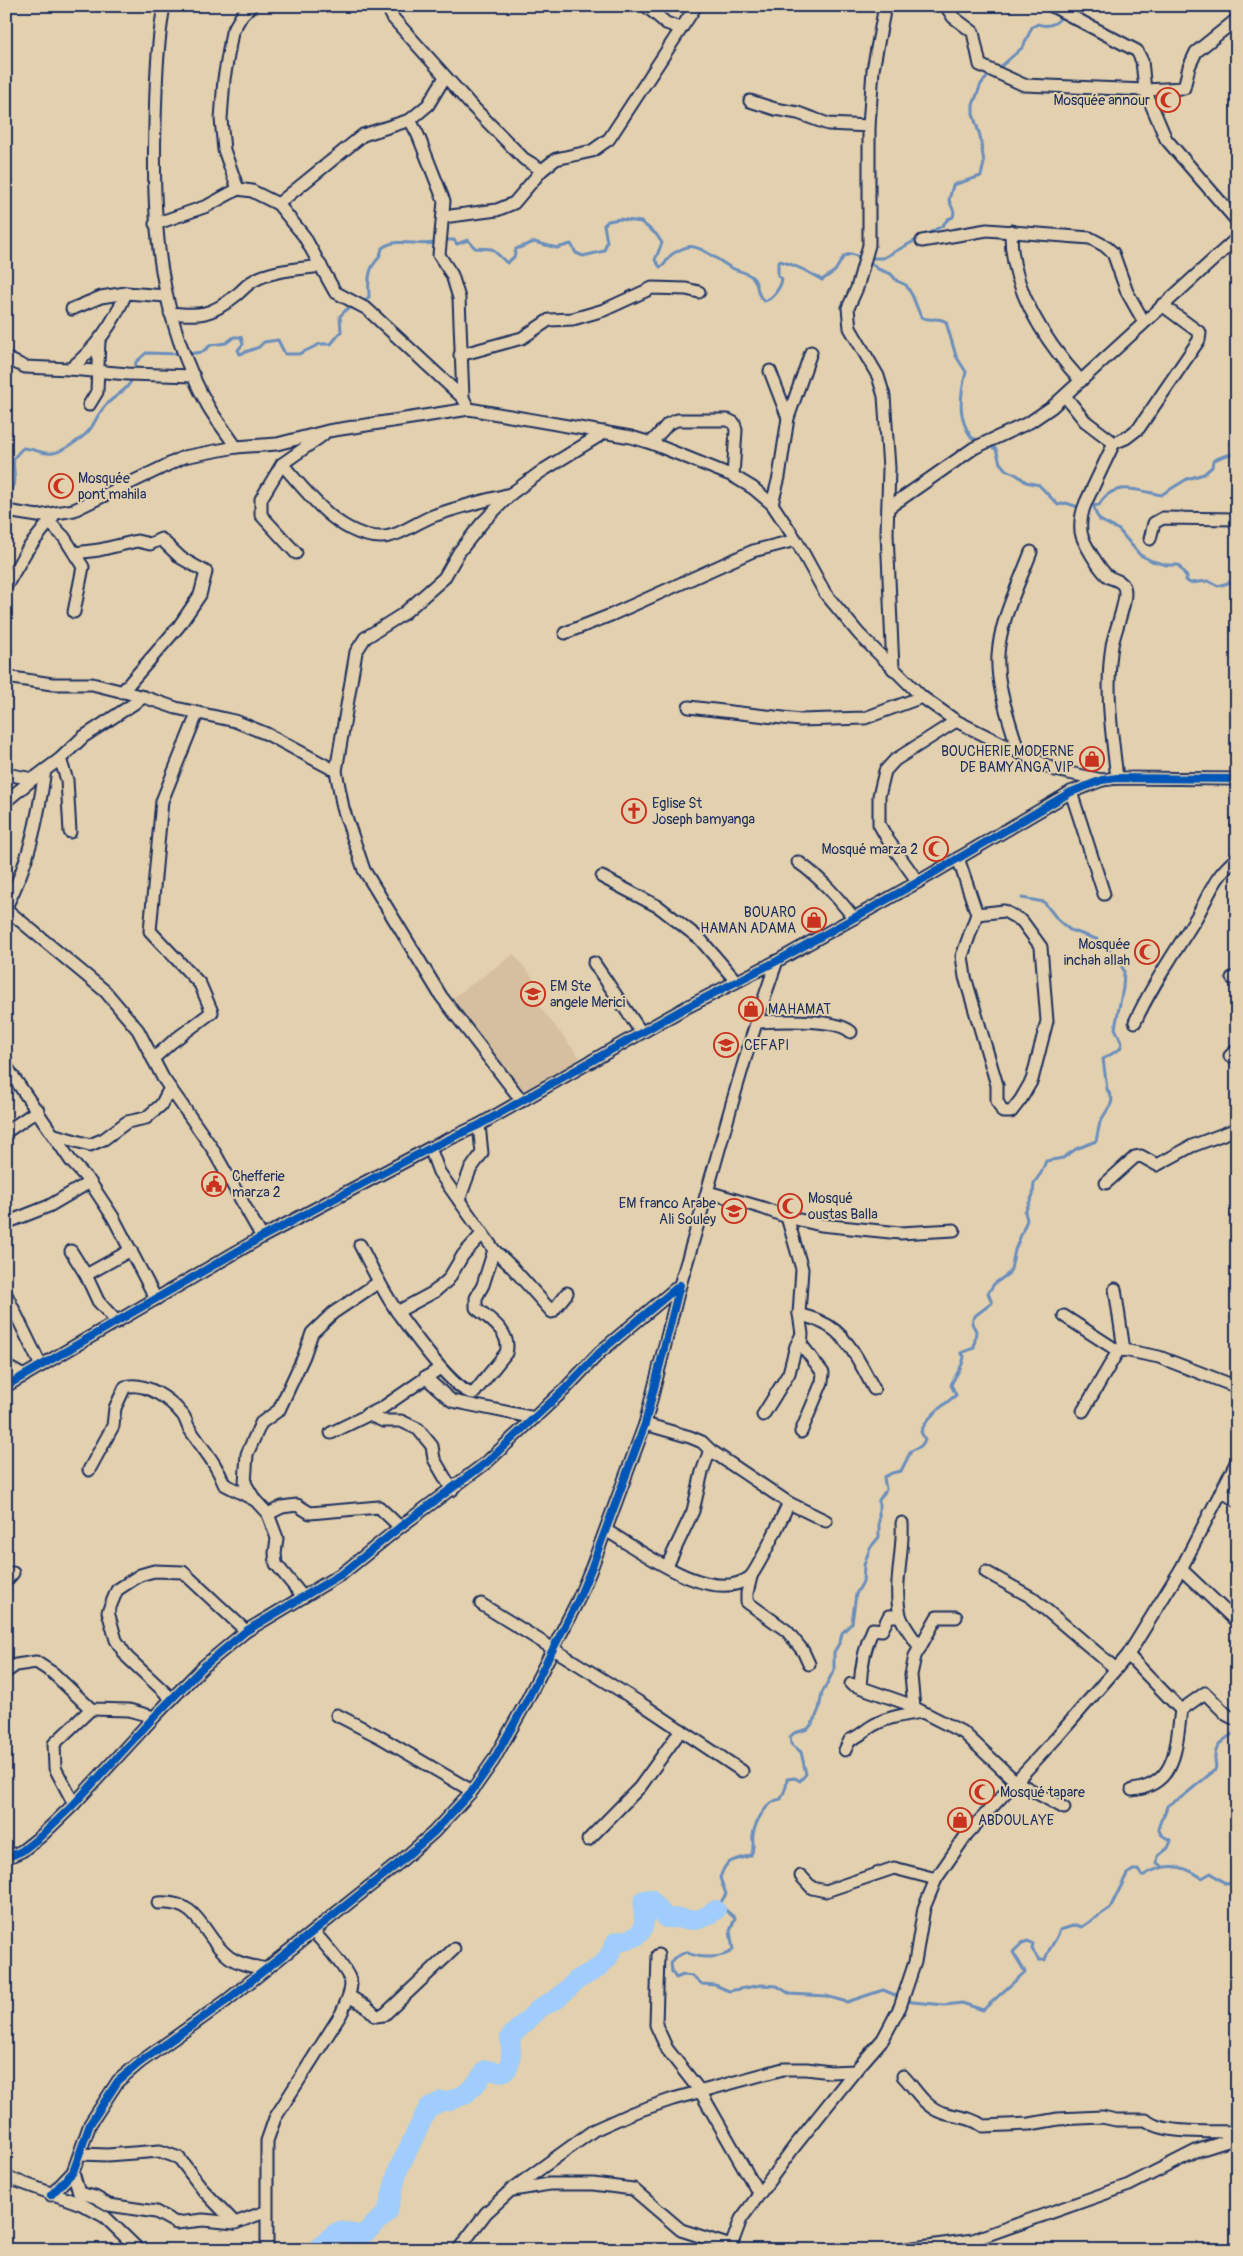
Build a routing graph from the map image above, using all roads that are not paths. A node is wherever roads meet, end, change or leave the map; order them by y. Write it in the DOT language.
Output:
graph roads {
  1 [pos="164,6"];
  2 [pos="251,6"];
  3 [pos="387,6"];
  4 [pos="646,6"];
  5 [pos="696,6"];
  6 [pos="884,6"];
  7 [pos="946,6"];
  8 [pos="1052,6"];
  9 [pos="1237,19"];
  10 [pos="680,28"];
  11 [pos="445,77"];
  12 [pos="1145,90"];
  13 [pos="750,101"];
  14 [pos="410,120"];
  15 [pos="869,126"];
  16 [pos="542,170"];
  17 [pos="238,189"];
  18 [pos="278,204"];
  19 [pos="443,217"];
  20 [pos="1237,221"];
  21 [pos="155,224"];
  22 [pos="1011,231"];
  23 [pos="1237,238"];
  24 [pos="922,241"];
  25 [pos="321,266"];
  26 [pos="699,292"];
  27 [pos="126,293"];
  28 [pos="166,296"];
  29 [pos="1162,305"];
  30 [pos="72,309"];
  31 [pos="170,313"];
  32 [pos="1144,322"];
  33 [pos="99,340"];
  34 [pos="811,352"];
  35 [pos="460,355"];
  36 [pos="6,358"];
  37 [pos="70,369"];
  38 [pos="98,370"];
  39 [pos="770,371"];
  40 [pos="194,376"];
  41 [pos="1081,381"];
  42 [pos="1065,396"];
  43 [pos="462,398"];
  44 [pos="89,405"];
  45 [pos="469,409"];
  46 [pos="788,418"];
  47 [pos="328,431"];
  48 [pos="606,432"];
  49 [pos="651,443"];
  50 [pos="1114,443"];
  51 [pos="236,447"];
  52 [pos="282,464"];
  53 [pos="733,476"];
  54 [pos="512,493"];
  55 [pos="772,504"];
  56 [pos="888,508"];
  57 [pos="9,512"];
  58 [pos="53,518"];
  59 [pos="1237,519"];
  60 [pos="1150,539"];
  61 [pos="796,540"];
  62 [pos="75,552"];
  63 [pos="1031,552"];
  64 [pos="296,553"];
  65 [pos="6,586"];
  66 [pos="74,612"];
  67 [pos="565,633"];
  68 [pos="893,669"];
  69 [pos="6,677"];
  70 [pos="122,692"];
  71 [pos="144,697"];
  72 [pos="922,697"];
  73 [pos="689,707"];
  74 [pos="198,714"];
  75 [pos="956,720"];
  76 [pos="1019,753"];
  77 [pos="60,759"];
  78 [pos="45,770"];
  79 [pos="336,771"];
  80 [pos="6,774"];
  81 [pos="1117,778"];
  82 [pos="33,779"];
  83 [pos="1237,779"];
  84 [pos="1102,780"];
  85 [pos="1071,792"];
  86 [pos="6,801"];
  87 [pos="70,832"];
  88 [pos="958,858"];
  89 [pos="1237,858"];
  90 [pos="798,862"];
  91 [pos="602,877"];
  92 [pos="918,882"];
  93 [pos="1104,894"];
  94 [pos="6,908"];
  95 [pos="977,914"];
  96 [pos="854,918"];
  97 [pos="778,961"];
  98 [pos="594,963"];
  99 [pos="736,981"];
  100 [pos="757,1022"];
  101 [pos="1135,1022"];
  102 [pos="642,1032"];
  103 [pos="851,1032"];
  104 [pos="153,1059"];
  105 [pos="6,1066"];
  106 [pos="170,1088"];
  107 [pos="522,1101"];
  108 [pos="38,1110"];
  109 [pos="479,1125"];
  110 [pos="1237,1128"];
  111 [pos="6,1132"];
  112 [pos="55,1135"];
  113 [pos="430,1148"];
  114 [pos="90,1182"];
  115 [pos="1106,1184"];
  116 [pos="708,1192"];
  117 [pos="459,1200"];
  118 [pos="787,1218"];
  119 [pos="6,1223"];
  120 [pos="954,1230"];
  121 [pos="482,1234"];
  122 [pos="262,1237"];
  123 [pos="360,1245"];
  124 [pos="131,1250"];
  125 [pos="494,1250"];
  126 [pos="71,1251"];
  127 [pos="86,1275"];
  128 [pos="379,1282"];
  129 [pos="680,1285"];
  130 [pos="1114,1289"];
  131 [pos="568,1293"];
  132 [pos="6,1294"];
  133 [pos="156,1299"];
  134 [pos="398,1312"];
  135 [pos="799,1314"];
  136 [pos="1064,1316"];
  137 [pos="117,1322"];
  138 [pos="802,1334"];
  139 [pos="1121,1350"];
  140 [pos="6,1366"];
  141 [pos="41,1366"];
  142 [pos="440,1368"];
  143 [pos="24,1376"];
  144 [pos="425,1377"];
  145 [pos="6,1386"];
  146 [pos="1237,1387"];
  147 [pos="874,1389"];
  148 [pos="1083,1411"];
  149 [pos="367,1414"];
  150 [pos="763,1415"];
  151 [pos="535,1418"];
  152 [pos="645,1424"];
  153 [pos="801,1432"];
  154 [pos="331,1433"];
  155 [pos="710,1450"];
  156 [pos="1237,1461"];
  157 [pos="89,1470"];
  158 [pos="452,1490"];
  159 [pos="1221,1491"];
  160 [pos="255,1500"];
  161 [pos="1237,1501"];
  162 [pos="789,1503"];
  163 [pos="268,1514"];
  164 [pos="826,1521"];
  165 [pos="902,1522"];
  166 [pos="400,1527"];
  167 [pos="606,1531"];
  168 [pos="667,1566"];
  169 [pos="1181,1569"];
  170 [pos="986,1572"];
  171 [pos="751,1577"];
  172 [pos="303,1597"];
  173 [pos="481,1604"];
  174 [pos="900,1616"];
  175 [pos="956,1617"];
  176 [pos="1237,1622"];
  177 [pos="246,1631"];
  178 [pos="920,1648"];
  179 [pos="553,1650"];
  180 [pos="1128,1655"];
  181 [pos="810,1664"];
  182 [pos="1116,1669"];
  183 [pos="6,1672"];
  184 [pos="172,1699"];
  185 [pos="91,1709"];
  186 [pos="918,1710"];
  187 [pos="1181,1710"];
  188 [pos="337,1716"];
  189 [pos="154,1717"];
  190 [pos="1237,1720"];
  191 [pos="681,1730"];
  192 [pos="845,1750"];
  193 [pos="742,1771"];
  194 [pos="1015,1781"];
  195 [pos="1132,1790"];
  196 [pos="472,1791"];
  197 [pos="74,1804"];
  198 [pos="1064,1808"];
  199 [pos="588,1840"];
  200 [pos="6,1858"];
  201 [pos="801,1876"];
  202 [pos="936,1879"];
  203 [pos="158,1903"];
  204 [pos="314,1932"];
  205 [pos="454,1949"];
  206 [pos="658,1955"];
  207 [pos="266,1968"];
  208 [pos="349,1996"];
  209 [pos="855,2071"];
  210 [pos="903,2076"];
  211 [pos="700,2091"];
  212 [pos="1237,2132"];
  213 [pos="1237,2138"];
  214 [pos="80,2154"];
  215 [pos="73,2172"];
  216 [pos="6,2177"];
  217 [pos="511,2190"];
  218 [pos="759,2194"];
  219 [pos="51,2195"];
  220 [pos="265,2212"];
  221 [pos="235,2223"];
  222 [pos="459,2247"];
  223 [pos="732,2248"];
  224 [pos="139,2250"];
  225 [pos="267,2250"];
  226 [pos="451,2250"];
  227 [pos="898,2250"];
  1 -- 21 [label="street"];
  2 -- 17 [label="street"];
  3 -- 11 [label="street"];
  4 -- 10 [label="street"];
  5 -- 10 [label="street"];
  6 -- 15 [label="street"];
  7 -- 12 [label="street"];
  8 -- 12 [label="street"];
  9 -- 12 [label="street"];
  10 -- 16 [label="street"];
  11 -- 14 [label="street"];
  11 -- 16 [label="street"];
  12 -- 20 [label="street"];
  13 -- 15 [label="street"];
  14 -- 18 [label="street"];
  14 -- 19 [label="street"];
  15 -- 56 [label="street"];
  16 -- 19 [label="street"];
  17 -- 18 [label="street"];
  17 -- 21 [label="street"];
  18 -- 25 [label="street"];
  19 -- 35 [label="street"];
  21 -- 28 [label="street"];
  22 -- 24 [label="street"];
  22 -- 32 [label="street"];
  22 -- 41 [label="street"];
  23 -- 29 [label="street"];
  25 -- 31 [label="street"];
  25 -- 43 [label="street"];
  26 -- 35 [label="street"];
  27 -- 28 [label="street"];
  27 -- 30 [label="street"];
  27 -- 33 [label="street"];
  28 -- 31 [label="street"];
  29 -- 32 [label="street"];
  29 -- 50 [label="street"];
  31 -- 40 [label="street"];
  32 -- 41 [label="street"];
  33 -- 37 [label="street"];
  33 -- 38 [label="street"];
  34 -- 46 [label="street"];
  35 -- 43 [label="street"];
  36 -- 37 [label="street"];
  37 -- 38 [label="street"];
  38 -- 40 [label="street"];
  38 -- 44 [label="street"];
  39 -- 46 [label="street"];
  40 -- 51 [label="street"];
  41 -- 42 [label="street"];
  42 -- 50 [label="street"];
  42 -- 56 [label="street"];
  43 -- 45 [label="street"];
  45 -- 47 [label="street"];
  45 -- 48 [label="street"];
  46 -- 55 [label="street"];
  47 -- 51 [label="street"];
  47 -- 52 [label="street"];
  48 -- 49 [label="street"];
  48 -- 54 [label="street"];
  49 -- 53 [label="street"];
  49 -- 53 [label="street"];
  50 -- 81 [label="street"];
  51 -- 58 [label="street"];
  52 -- 54 [label="street"];
  52 -- 64 [label="street"];
  53 -- 55 [label="street"];
  54 -- 79 [label="street"];
  55 -- 61 [label="street"];
  56 -- 68 [label="street"];
  57 -- 58 [label="street"];
  58 -- 62 [label="street"];
  58 -- 65 [label="street"];
  59 -- 60 [label="street"];
  61 -- 67 [label="street"];
  61 -- 68 [label="street"];
  62 -- 66 [label="street"];
  62 -- 70 [label="street"];
  63 -- 76 [label="street"];
  68 -- 72 [label="street"];
  69 -- 70 [label="street"];
  70 -- 71 [label="street"];
  71 -- 74 [label="street"];
  71 -- 77 [label="street"];
  72 -- 73 [label="street"];
  72 -- 75 [label="street"];
  74 -- 79 [label="street"];
  74 -- 104 [label="street"];
  75 -- 76 [label="street"];
  75 -- 92 [label="street"];
  76 -- 84 [label="street"];
  77 -- 78 [label="street"];
  77 -- 87 [label="street"];
  78 -- 82 [label="street"];
  78 -- 94 [label="street"];
  79 -- 107 [label="street"];
  80 -- 82 [label="street"];
  81 -- 83 [label="street"];
  81 -- 84 [label="street"];
  82 -- 86 [label="street"];
  84 -- 85 [label="street"];
  85 -- 88 [label="street"];
  85 -- 93 [label="street"];
  88 -- 92 [label="street"];
  88 -- 95 [label="street"];
  89 -- 101 [label="street"];
  90 -- 96 [label="street"];
  91 -- 99 [label="street"];
  92 -- 96 [label="street"];
  94 -- 104 [label="street"];
  95 -- 95 [label="street"];
  96 -- 97 [label="street"];
  97 -- 99 [label="street"];
  97 -- 100 [label="street"];
  98 -- 102 [label="street"];
  99 -- 102 [label="street"];
  100 -- 103 [label="street"];
  100 -- 116 [label="street"];
  102 -- 107 [label="street"];
  104 -- 106 [label="street"];
  105 -- 108 [label="street"];
  106 -- 112 [label="street"];
  106 -- 122 [label="street"];
  107 -- 109 [label="street"];
  108 -- 111 [label="street"];
  108 -- 112 [label="street"];
  109 -- 113 [label="street"];
  109 -- 117 [label="street"];
  110 -- 115 [label="street"];
  112 -- 114 [label="street"];
  113 -- 117 [label="street"];
  113 -- 122 [label="street"];
  114 -- 119 [label="street"];
  114 -- 124 [label="street"];
  116 -- 118 [label="street"];
  116 -- 129 [label="street"];
  117 -- 121 [label="street"];
  118 -- 120 [label="street"];
  118 -- 135 [label="street"];
  121 -- 125 [label="street"];
  121 -- 134 [label="street"];
  122 -- 133 [label="street"];
  123 -- 128 [label="street"];
  124 -- 127 [label="street"];
  124 -- 133 [label="street"];
  125 -- 131 [label="street"];
  125 -- 142 [label="street"];
  126 -- 127 [label="street"];
  127 -- 137 [label="street"];
  128 -- 134 [label="street"];
  128 -- 160 [label="street"];
  129 -- 151 [label="street"];
  129 -- 152 [label="street"];
  130 -- 139 [label="street"];
  132 -- 141 [label="street"];
  133 -- 137 [label="street"];
  134 -- 142 [label="street"];
  135 -- 138 [label="street"];
  135 -- 147 [label="street"];
  136 -- 139 [label="street"];
  137 -- 141 [label="street"];
  138 -- 150 [label="street"];
  138 -- 153 [label="street"];
  139 -- 146 [label="street"];
  139 -- 148 [label="street"];
  140 -- 143 [label="street"];
  141 -- 143 [label="street"];
  142 -- 144 [label="street"];
  143 -- 145 [label="street"];
  144 -- 149 [label="street"];
  144 -- 151 [label="street"];
  149 -- 154 [label="street"];
  149 -- 158 [label="street"];
  151 -- 158 [label="street"];
  152 -- 155 [label="street"];
  152 -- 167 [label="street"];
  155 -- 162 [label="street"];
  155 -- 168 [label="street"];
  156 -- 159 [label="street"];
  157 -- 160 [label="street"];
  158 -- 166 [label="street"];
  159 -- 161 [label="street"];
  159 -- 169 [label="street"];
  160 -- 163 [label="street"];
  162 -- 164 [label="street"];
  162 -- 171 [label="street"];
  163 -- 166 [label="street"];
  163 -- 172 [label="street"];
  165 -- 174 [label="street"];
  166 -- 172 [label="street"];
  167 -- 168 [label="street"];
  167 -- 179 [label="street"];
  168 -- 171 [label="street"];
  169 -- 176 [label="street"];
  169 -- 180 [label="street"];
  170 -- 182 [label="street"];
  171 -- 181 [label="street"];
  172 -- 177 [label="street"];
  173 -- 179 [label="street"];
  174 -- 178 [label="street"];
  174 -- 186 [label="street"];
  175 -- 178 [label="street"];
  177 -- 184 [label="street"];
  177 -- 184 [label="street"];
  178 -- 186 [label="street"];
  179 -- 191 [label="street"];
  179 -- 196 [label="street"];
  180 -- 182 [label="street"];
  180 -- 187 [label="street"];
  182 -- 194 [label="street"];
  183 -- 185 [label="street"];
  184 -- 189 [label="street"];
  185 -- 189 [label="street"];
  185 -- 197 [label="street"];
  186 -- 192 [label="street"];
  186 -- 194 [label="street"];
  187 -- 190 [label="street"];
  187 -- 195 [label="street"];
  188 -- 196 [label="street"];
  189 -- 197 [label="street"];
  191 -- 193 [label="street"];
  191 -- 199 [label="street"];
  194 -- 198 [label="street"];
  194 -- 202 [label="street"];
  196 -- 204 [label="street"];
  197 -- 200 [label="street"];
  201 -- 202 [label="street"];
  202 -- 209 [label="street"];
  203 -- 207 [label="street"];
  204 -- 207 [label="street"];
  204 -- 208 [label="street"];
  205 -- 208 [label="street"];
  206 -- 211 [label="street"];
  207 -- 214 [label="street"];
  208 -- 220 [label="street"];
  209 -- 211 [label="street"];
  209 -- 218 [label="street"];
  210 -- 212 [label="street"];
  211 -- 217 [label="street"];
  211 -- 218 [label="street"];
  213 -- 227 [label="street"];
  214 -- 215 [label="street"];
  214 -- 221 [label="street"];
  215 -- 219 [label="street"];
  215 -- 221 [label="street"];
  216 -- 219 [label="street"];
  217 -- 222 [label="street"];
  217 -- 223 [label="street"];
  218 -- 223 [label="street"];
  219 -- 224 [label="street"];
  220 -- 221 [label="street"];
  220 -- 225 [label="street"];
  222 -- 226 [label="street"];
}
